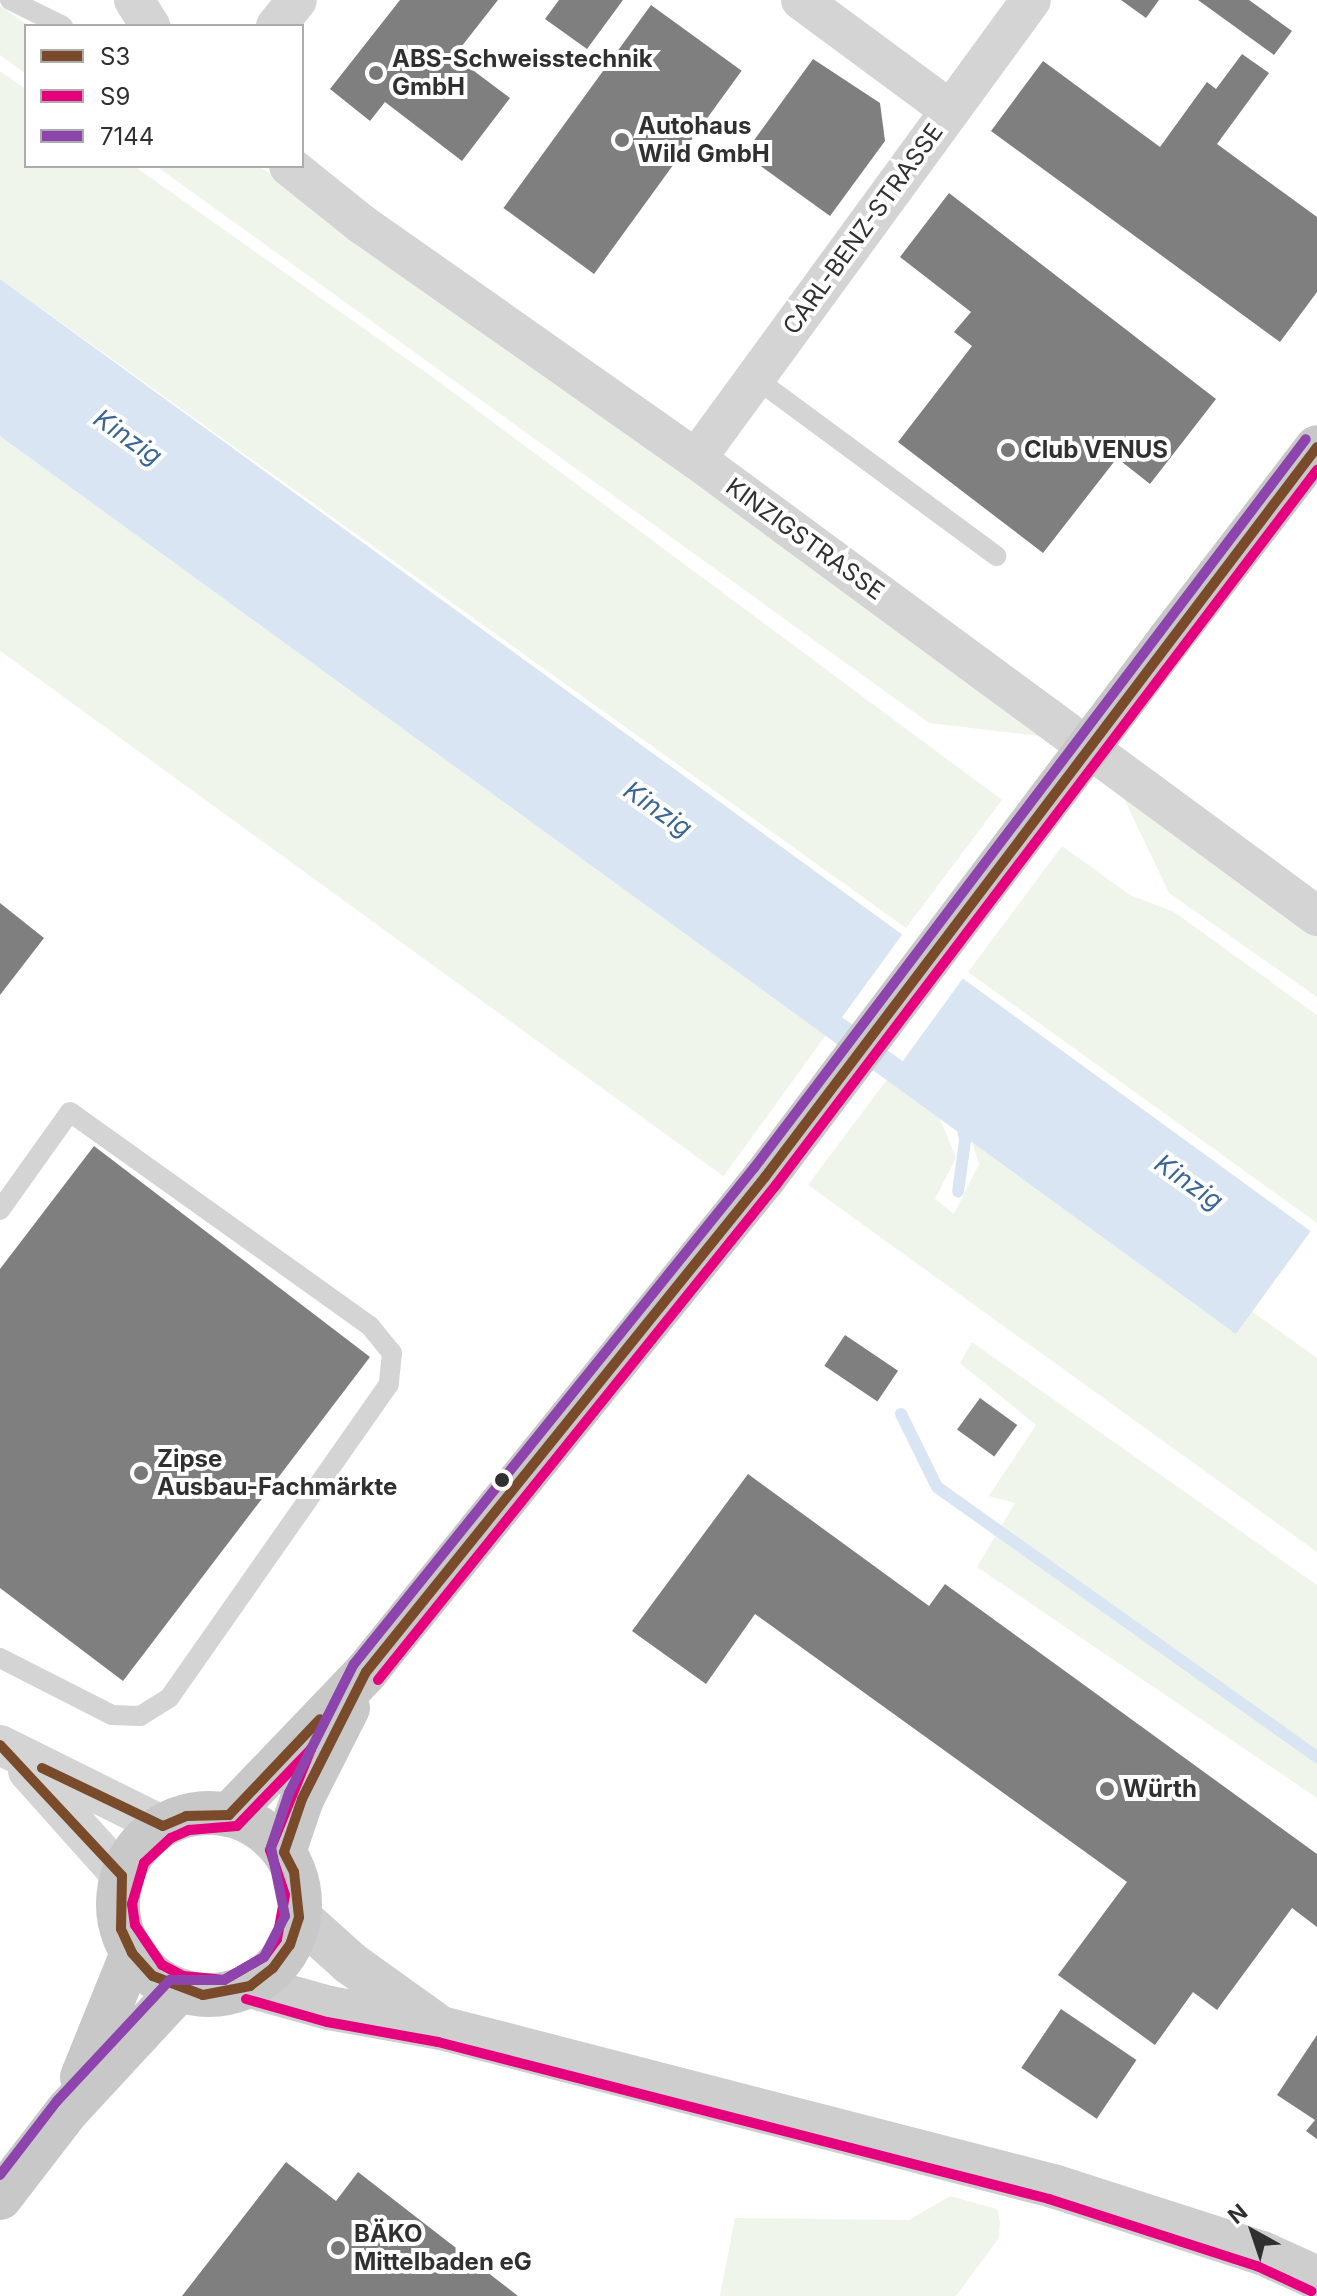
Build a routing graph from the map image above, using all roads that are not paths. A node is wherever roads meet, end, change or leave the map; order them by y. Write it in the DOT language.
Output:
graph roads {
  1 [pos="10,0"];
  2 [pos="134,0"];
  3 [pos="297,0"];
  4 [pos="801,0"];
  5 [pos="1031,0"];
  6 [pos="59,24"];
  7 [pos="149,24"];
  8 [pos="278,24"];
  9 [pos="950,110"];
  10 [pos="292,168"];
  11 [pos="755,378"];
  12 [pos="1317,447"];
  13 [pos="696,459"];
  14 [pos="996,556"];
  15 [pos="1317,916"];
  16 [pos="0,1210"];
  17 [pos="0,1658"];
  18 [pos="366,1672"];
  19 [pos="6,1749"];
  20 [pos="229,1815"];
  21 [pos="163,1826"];
  22 [pos="284,1852"];
  23 [pos="122,1876"];
  24 [pos="299,1917"];
  25 [pos="132,1953"];
  26 [pos="250,1986"];
  27 [pos="179,1990"];
  28 [pos="441,2028"];
  29 [pos="67,2111"];
  30 [pos="0,2198"];
  31 [pos="1317,2278"];
  1 -- 6 [label="lane"];
  2 -- 7 [label="street"];
  3 -- 8 [label="street"];
  4 -- 9 [label="street"];
  5 -- 9 [label="street, CARL-BENZ-STRASSE"];
  9 -- 11 [label="street, CARL-BENZ-STRASSE"];
  10 -- 13 [label="street, KINZIGSTRASSE"];
  11 -- 13 [label="street, CARL-BENZ-STRASSE"];
  11 -- 14 [label="lane"];
  12 -- 18 [label="main road, bridge"];
  13 -- 15 [label="street, KINZIGSTRASSE"];
  16 -- 17 [label="lane"];
  18 -- 20 [label="main road"];
  18 -- 22 [label="main road"];
  19 -- 21 [label="street"];
  19 -- 23 [label="street"];
  20 -- 21 [label="main road"];
  20 -- 22 [label="main road"];
  21 -- 23 [label="main road"];
  22 -- 24 [label="main road"];
  23 -- 25 [label="main road"];
  24 -- 26 [label="main road"];
  24 -- 28 [label="street"];
  25 -- 27 [label="main road"];
  25 -- 29 [label="main road"];
  26 -- 27 [label="main road"];
  26 -- 28 [label="street"];
  27 -- 29 [label="main road"];
  28 -- 31 [label="street"];
  29 -- 30 [label="main road"];
}
